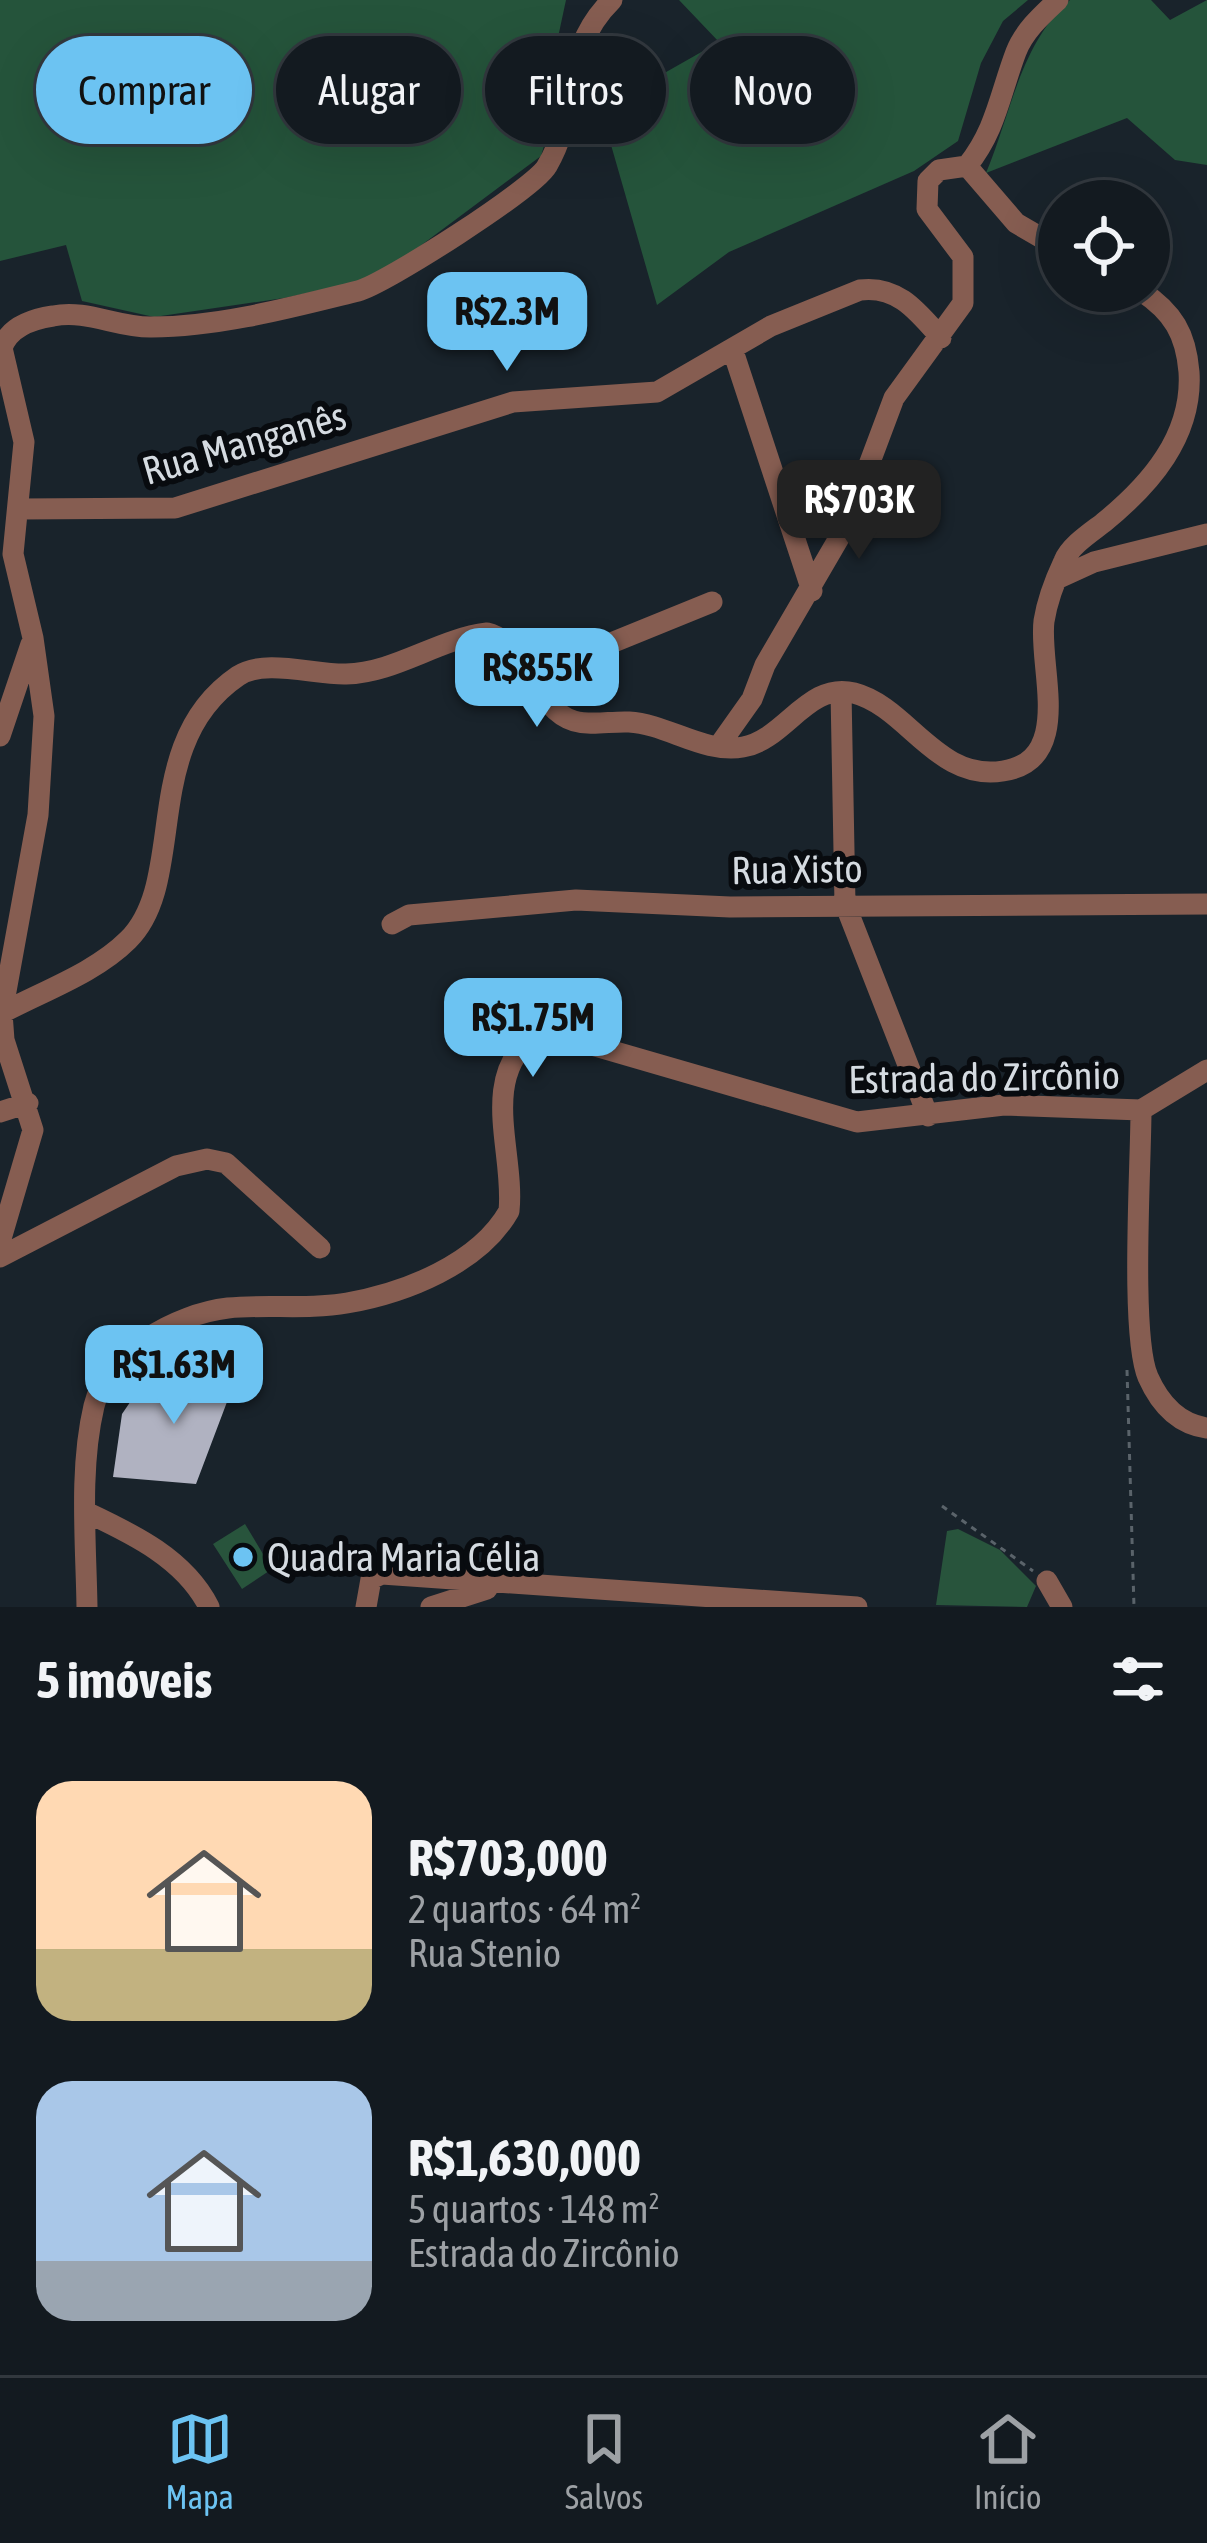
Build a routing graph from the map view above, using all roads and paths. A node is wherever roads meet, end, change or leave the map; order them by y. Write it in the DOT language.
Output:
graph roads {
  1 [pos="612,0"];
  2 [pos="1058,0"];
  3 [pos="967,166"];
  4 [pos="1038,236"];
  5 [pos="1168,312"];
  6 [pos="940,338"];
  7 [pos="1,348"];
  8 [pos="733,351"];
  9 [pos="21,508"];
  10 [pos="1207,534"];
  11 [pos="1059,578"];
  12 [pos="812,590"];
  13 [pos="712,602"];
  14 [pos="33,638"];
  15 [pos="530,676"];
  16 [pos="841,692"];
  17 [pos="0,736"];
  18 [pos="718,747"];
  19 [pos="845,904"];
  20 [pos="1207,904"];
  21 [pos="392,924"];
  22 [pos="2,1013"];
  23 [pos="1207,1070"];
  24 [pos="28,1103"];
  25 [pos="1141,1110"];
  26 [pos="0,1112"];
  27 [pos="928,1116"];
  28 [pos="2,1234"];
  29 [pos="320,1248"];
  30 [pos="0,1257"];
  31 [pos="1145,1367"];
  32 [pos="1207,1428"];
  33 [pos="942,1506"];
  34 [pos="86,1512"];
  35 [pos="1047,1581"];
  36 [pos="498,1585"];
  37 [pos="635,1601"];
  38 [pos="786,1605"];
  39 [pos="87,1607"];
  40 [pos="209,1607"];
  41 [pos="366,1607"];
  42 [pos="431,1607"];
  43 [pos="857,1607"];
  44 [pos="1062,1607"];
  45 [pos="1134,1607"];
  1 -- 7 [label="street"];
  2 -- 3 [label="street"];
  3 -- 4 [label="street"];
  3 -- 6 [label="street"];
  5 -- 11 [label="street"];
  6 -- 8 [label="street, Rua Manganês"];
  6 -- 12 [label="street"];
  7 -- 9 [label="street"];
  8 -- 9 [label="street, Rua Manganês"];
  8 -- 12 [label="street"];
  9 -- 14 [label="street"];
  10 -- 11 [label="street"];
  11 -- 16 [label="street"];
  12 -- 18 [label="street"];
  13 -- 15 [label="street"];
  14 -- 17 [label="street"];
  14 -- 22 [label="street"];
  15 -- 18 [label="street"];
  15 -- 22 [label="street"];
  16 -- 18 [label="street"];
  16 -- 19 [label="street"];
  19 -- 20 [label="street, Rua Xisto"];
  19 -- 21 [label="street, Rua Xisto"];
  19 -- 27 [label="street"];
  22 -- 24 [label="street"];
  23 -- 25 [label="street, Estrada do Zircônio"];
  24 -- 26 [label="street"];
  24 -- 28 [label="street"];
  25 -- 27 [label="street, Estrada do Zircônio"];
  25 -- 31 [label="street"];
  27 -- 34 [label="street, Estrada do Zircônio"];
  29 -- 30 [label="street"];
  31 -- 32 [label="street"];
  31 -- 45 [label="path"];
  33 -- 35 [label="path"];
  34 -- 39 [label="street, Estrada do Zircônio"];
  34 -- 40 [label="street"];
  35 -- 44 [label="street"];
  36 -- 37 [label="street"];
  36 -- 41 [label="street"];
  36 -- 42 [label="street"];
  37 -- 38 [label="street"];
  38 -- 43 [label="street"];
}
